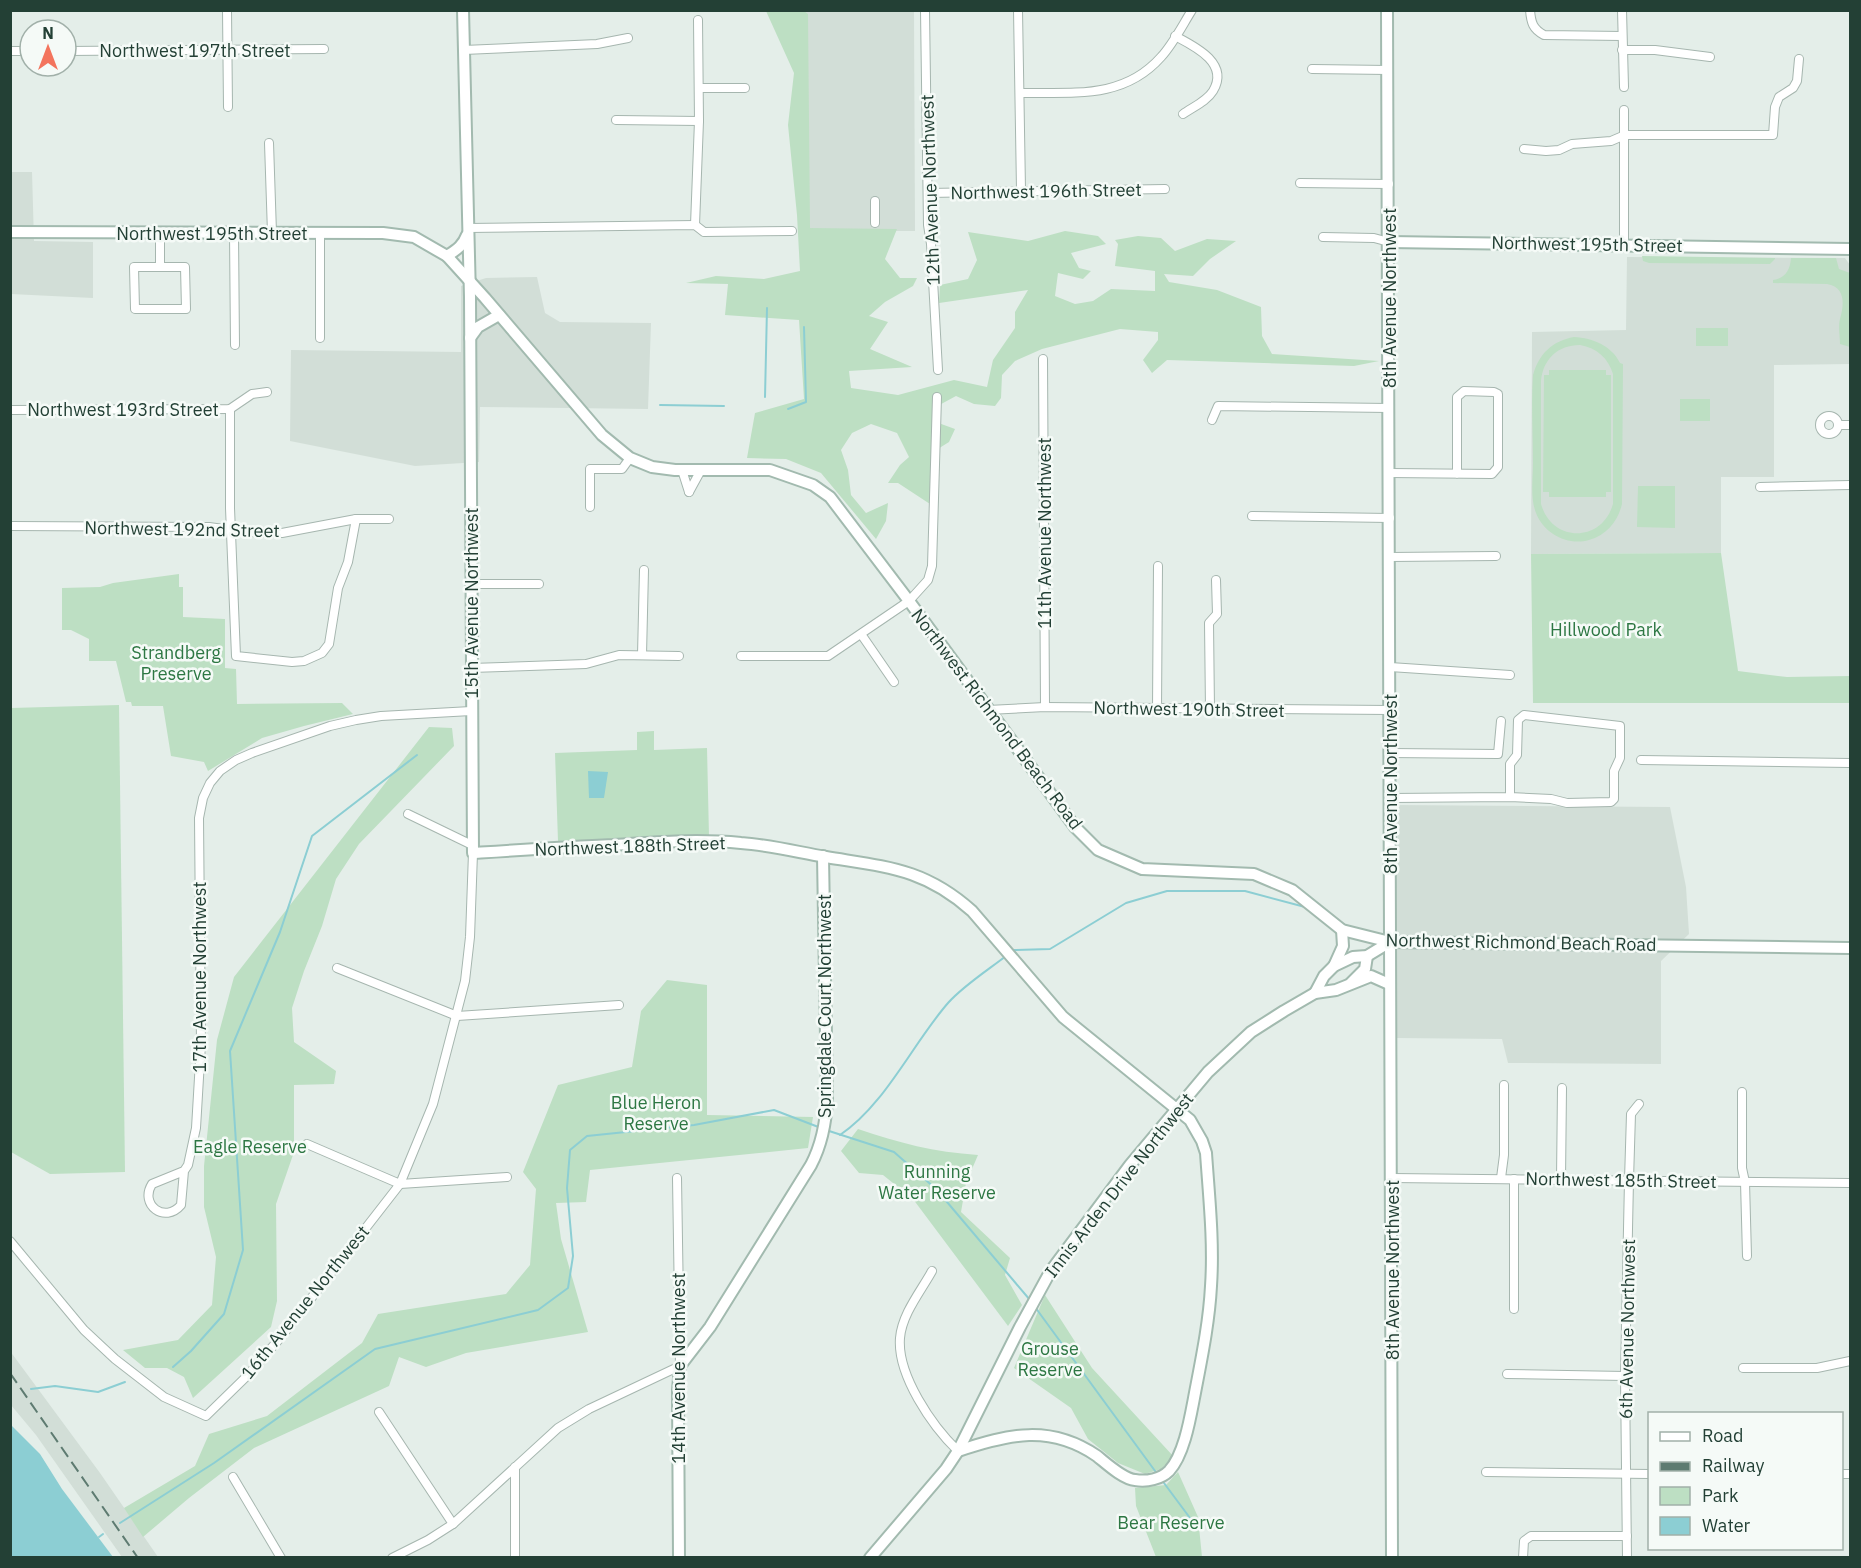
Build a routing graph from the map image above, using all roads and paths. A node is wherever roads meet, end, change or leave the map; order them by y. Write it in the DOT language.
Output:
graph roads {
  1 [pos="227,10"];
  2 [pos="463,10"];
  3 [pos="925,10"];
  4 [pos="1018,10"];
  5 [pos="1192,10"];
  6 [pos="1387,10"];
  7 [pos="1530,10"];
  8 [pos="1622,10"];
  9 [pos="698,20"];
  10 [pos="1175,36"];
  11 [pos="1622,36"];
  12 [pos="628,38"];
  13 [pos="324,49"];
  14 [pos="227,50"];
  15 [pos="464,50"];
  16 [pos="1622,50"];
  17 [pos="78,51"];
  18 [pos="1710,57"];
  19 [pos="1798,59"];
  20 [pos="1312,69"];
  21 [pos="1388,70"];
  22 [pos="1624,87"];
  23 [pos="699,88"];
  24 [pos="745,88"];
  25 [pos="1020,93"];
  26 [pos="228,107"];
  27 [pos="1624,110"];
  28 [pos="1183,114"];
  29 [pos="616,120"];
  30 [pos="699,121"];
  31 [pos="1625,135"];
  32 [pos="269,143"];
  33 [pos="1524,149"];
  34 [pos="1300,183"];
  35 [pos="1389,183"];
  36 [pos="1165,189"];
  37 [pos="1021,190"];
  38 [pos="928,193"];
  39 [pos="874,201"];
  40 [pos="875,223"];
  41 [pos="695,225"];
  42 [pos="468,230"];
  43 [pos="792,231"];
  44 [pos="10,232"];
  45 [pos="160,232"];
  46 [pos="234,233"];
  47 [pos="272,233"];
  48 [pos="320,234"];
  49 [pos="414,237"];
  50 [pos="1323,237"];
  51 [pos="1389,242"];
  52 [pos="1624,245"];
  53 [pos="1851,249"];
  54 [pos="447,256"];
  55 [pos="160,267"];
  56 [pos="469,280"];
  57 [pos="500,315"];
  58 [pos="320,338"];
  59 [pos="470,339"];
  60 [pos="236,345"];
  61 [pos="1043,358"];
  62 [pos="938,370"];
  63 [pos="267,392"];
  64 [pos="937,397"];
  65 [pos="1389,408"];
  66 [pos="230,409"];
  67 [pos="10,410"];
  68 [pos="1212,420"];
  69 [pos="1838,425"];
  70 [pos="1851,425"];
  71 [pos="630,458"];
  72 [pos="682,470"];
  73 [pos="701,470"];
  74 [pos="1389,473"];
  75 [pos="1457,474"];
  76 [pos="1851,485"];
  77 [pos="1760,487"];
  78 [pos="590,507"];
  79 [pos="1252,516"];
  80 [pos="1390,518"];
  81 [pos="356,519"];
  82 [pos="389,519"];
  83 [pos="10,526"];
  84 [pos="231,529"];
  85 [pos="1496,556"];
  86 [pos="1390,557"];
  87 [pos="1158,566"];
  88 [pos="644,570"];
  89 [pos="1216,580"];
  90 [pos="471,584"];
  91 [pos="539,584"];
  92 [pos="909,601"];
  93 [pos="861,634"];
  94 [pos="642,655"];
  95 [pos="680,656"];
  96 [pos="741,656"];
  97 [pos="1390,667"];
  98 [pos="471,668"];
  99 [pos="1510,675"];
  100 [pos="894,682"];
  101 [pos="1045,707"];
  102 [pos="1157,709"];
  103 [pos="988,710"];
  104 [pos="1210,710"];
  105 [pos="1390,710"];
  106 [pos="471,711"];
  107 [pos="1501,721"];
  108 [pos="1390,753"];
  109 [pos="1641,760"];
  110 [pos="1851,763"];
  111 [pos="1510,797"];
  112 [pos="1391,798"];
  113 [pos="408,814"];
  114 [pos="472,849"];
  115 [pos="823,856"];
  116 [pos="1342,930"];
  117 [pos="1390,942"];
  118 [pos="1851,948"];
  119 [pos="1367,956"];
  120 [pos="1334,966"];
  121 [pos="337,968"];
  122 [pos="1389,984"];
  123 [pos="1348,985"];
  124 [pos="1315,993"];
  125 [pos="619,1005"];
  126 [pos="457,1016"];
  127 [pos="1504,1085"];
  128 [pos="1562,1088"];
  129 [pos="1742,1092"];
  130 [pos="1639,1104"];
  131 [pos="1176,1109"];
  132 [pos="307,1144"];
  133 [pos="184,1171"];
  134 [pos="507,1177"];
  135 [pos="677,1178"];
  136 [pos="1392,1178"];
  137 [pos="1501,1178"];
  138 [pos="1514,1179"];
  139 [pos="1561,1179"];
  140 [pos="1629,1180"];
  141 [pos="1745,1182"];
  142 [pos="1851,1183"];
  143 [pos="400,1184"];
  144 [pos="10,1241"];
  145 [pos="1747,1256"];
  146 [pos="932,1271"];
  147 [pos="1514,1309"];
  148 [pos="1851,1360"];
  149 [pos="680,1366"];
  150 [pos="1743,1368"];
  151 [pos="1507,1374"];
  152 [pos="1625,1376"];
  153 [pos="380,1412"];
  154 [pos="958,1451"];
  155 [pos="515,1467"];
  156 [pos="1486,1472"];
  157 [pos="1627,1474"];
  158 [pos="1648,1474"];
  159 [pos="233,1477"];
  160 [pos="453,1524"];
  161 [pos="1627,1536"];
  162 [pos="281,1557"];
  163 [pos="392,1557"];
  164 [pos="515,1557"];
  165 [pos="678,1557"];
  166 [pos="870,1557"];
  167 [pos="1392,1557"];
  168 [pos="1523,1557"];
  169 [pos="1627,1557"];
  1 -- 14 [label="street"];
  2 -- 15 [label="street, 15th Avenue Northwest"];
  3 -- 38 [label="street, 12th Avenue Northwest"];
  4 -- 25 [label="street"];
  5 -- 10 [label="street"];
  6 -- 21 [label="street, 8th Avenue Northwest"];
  7 -- 11 [label="street"];
  8 -- 11 [label="street"];
  9 -- 23 [label="street"];
  10 -- 25 [label="street"];
  10 -- 28 [label="street"];
  11 -- 16 [label="street"];
  12 -- 15 [label="street"];
  13 -- 14 [label="street, Northwest 197th Street"];
  14 -- 17 [label="street, Northwest 197th Street"];
  14 -- 26 [label="street"];
  15 -- 42 [label="street, 15th Avenue Northwest"];
  16 -- 18 [label="street"];
  16 -- 22 [label="street"];
  19 -- 31 [label="street"];
  20 -- 21 [label="street"];
  21 -- 35 [label="street, 8th Avenue Northwest"];
  23 -- 24 [label="street"];
  23 -- 30 [label="street"];
  25 -- 37 [label="street"];
  27 -- 31 [label="street"];
  29 -- 30 [label="street"];
  30 -- 41 [label="street"];
  31 -- 33 [label="street"];
  31 -- 52 [label="street"];
  32 -- 47 [label="street"];
  34 -- 35 [label="street"];
  35 -- 51 [label="street, 8th Avenue Northwest"];
  36 -- 37 [label="street, Northwest 196th Street"];
  37 -- 38 [label="street, Northwest 196th Street"];
  38 -- 62 [label="street, 12th Avenue Northwest"];
  39 -- 40 [label="street"];
  41 -- 42 [label="street"];
  41 -- 43 [label="street"];
  42 -- 54 [label="street"];
  42 -- 56 [label="street, 15th Avenue Northwest"];
  44 -- 45 [label="street, Northwest 195th Street"];
  45 -- 46 [label="street, Northwest 195th Street"];
  45 -- 55 [label="street"];
  46 -- 47 [label="street, Northwest 195th Street"];
  46 -- 60 [label="street"];
  47 -- 48 [label="street, Northwest 195th Street"];
  48 -- 49 [label="street, Northwest 195th Street"];
  48 -- 58 [label="street"];
  49 -- 54 [label="street, Northwest Richmond Beach Road"];
  50 -- 51 [label="street, Northwest 195th Street"];
  51 -- 52 [label="street, Northwest 195th Street"];
  51 -- 65 [label="street, 8th Avenue Northwest"];
  52 -- 53 [label="street, Northwest 195th Street"];
  54 -- 56 [label="street, Northwest Richmond Beach Road"];
  55 -- 55 [label="street"];
  56 -- 57 [label="street, Northwest Richmond Beach Road"];
  56 -- 59 [label="street, 15th Avenue Northwest"];
  57 -- 59 [label="street"];
  57 -- 71 [label="street, Northwest Richmond Beach Road"];
  59 -- 90 [label="street, 15th Avenue Northwest"];
  61 -- 101 [label="street, 11th Avenue Northwest"];
  63 -- 66 [label="street, Northwest 193rd Street"];
  64 -- 92 [label="street"];
  65 -- 68 [label="street"];
  65 -- 74 [label="street, 8th Avenue Northwest"];
  66 -- 67 [label="street, Northwest 193rd Street"];
  66 -- 84 [label="street"];
  69 -- 70 [label="street"];
  71 -- 72 [label="street, Northwest Richmond Beach Road"];
  71 -- 78 [label="street"];
  72 -- 73 [label="street, Northwest Richmond Beach Road"];
  72 -- 73 [label="street"];
  73 -- 92 [label="street, Northwest Richmond Beach Road"];
  74 -- 75 [label="street"];
  74 -- 80 [label="street, 8th Avenue Northwest"];
  75 -- 75 [label="street"];
  76 -- 77 [label="street"];
  79 -- 80 [label="street"];
  80 -- 86 [label="street, 8th Avenue Northwest"];
  81 -- 82 [label="street, Northwest 192nd Street"];
  81 -- 84 [label="street, Northwest 192nd Street"];
  81 -- 84 [label="street"];
  83 -- 84 [label="street, Northwest 192nd Street"];
  85 -- 86 [label="street"];
  86 -- 97 [label="street, 8th Avenue Northwest"];
  87 -- 102 [label="street"];
  88 -- 94 [label="street"];
  89 -- 104 [label="street"];
  90 -- 91 [label="street"];
  90 -- 98 [label="street, 15th Avenue Northwest"];
  92 -- 93 [label="street"];
  92 -- 103 [label="street, Northwest Richmond Beach Road"];
  93 -- 96 [label="street"];
  93 -- 100 [label="street"];
  94 -- 95 [label="street"];
  94 -- 98 [label="street"];
  97 -- 99 [label="street"];
  97 -- 105 [label="street, 8th Avenue Northwest"];
  98 -- 106 [label="street, 15th Avenue Northwest"];
  101 -- 102 [label="street, Northwest 190th Street"];
  101 -- 103 [label="street, Northwest 190th Street"];
  102 -- 104 [label="street, Northwest 190th Street"];
  103 -- 116 [label="street, Northwest Richmond Beach Road"];
  104 -- 105 [label="street, Northwest 190th Street"];
  105 -- 108 [label="street, 8th Avenue Northwest"];
  106 -- 114 [label="street, 15th Avenue Northwest"];
  106 -- 133 [label="street, 17th Avenue Northwest"];
  107 -- 108 [label="street"];
  108 -- 112 [label="street, 8th Avenue Northwest"];
  109 -- 110 [label="street"];
  111 -- 111 [label="street"];
  111 -- 112 [label="street"];
  112 -- 117 [label="street, 8th Avenue Northwest"];
  113 -- 114 [label="street, Northwest 188th Street"];
  114 -- 115 [label="street, Northwest 188th Street"];
  114 -- 126 [label="street, 15th Avenue Northwest"];
  115 -- 131 [label="street, Northwest 188th Street"];
  115 -- 149 [label="street, Springdale Court Northwest"];
  116 -- 117 [label="street, Northwest Richmond Beach Road"];
  116 -- 120 [label="street, Innis Arden Drive Northwest"];
  117 -- 118 [label="street, Northwest Richmond Beach Road"];
  117 -- 119 [label="street"];
  117 -- 122 [label="street, 8th Avenue Northwest"];
  119 -- 120 [label="street"];
  119 -- 123 [label="street"];
  120 -- 124 [label="street, Innis Arden Drive Northwest"];
  121 -- 126 [label="street"];
  122 -- 123 [label="street, Innis Arden Drive Northwest"];
  122 -- 136 [label="street, 8th Avenue Northwest"];
  123 -- 124 [label="street, Innis Arden Drive Northwest"];
  124 -- 131 [label="street, Innis Arden Drive Northwest"];
  125 -- 126 [label="street"];
  126 -- 143 [label="street, 15th Avenue Northwest"];
  127 -- 137 [label="street"];
  128 -- 139 [label="street"];
  129 -- 141 [label="street"];
  130 -- 140 [label="street, 6th Avenue Northwest"];
  131 -- 154 [label="street, Innis Arden Drive Northwest"];
  131 -- 154 [label="street, Northwest 188th Street"];
  132 -- 143 [label="street"];
  133 -- 133 [label="street, 17th Avenue Northwest"];
  134 -- 143 [label="street"];
  135 -- 149 [label="street, 14th Avenue Northwest"];
  136 -- 137 [label="street, Northwest 185th Street"];
  136 -- 167 [label="street, 8th Avenue Northwest"];
  137 -- 138 [label="street, Northwest 185th Street"];
  138 -- 139 [label="street, Northwest 185th Street"];
  138 -- 147 [label="street"];
  139 -- 140 [label="street, Northwest 185th Street"];
  140 -- 141 [label="street, Northwest 185th Street"];
  140 -- 152 [label="street, 6th Avenue Northwest"];
  141 -- 142 [label="street, Northwest 185th Street"];
  141 -- 145 [label="street"];
  143 -- 144 [label="street, 16th Avenue Northwest"];
  146 -- 154 [label="street"];
  148 -- 150 [label="street"];
  149 -- 155 [label="street"];
  149 -- 165 [label="street, 14th Avenue Northwest"];
  151 -- 152 [label="street"];
  152 -- 157 [label="street, 6th Avenue Northwest"];
  153 -- 160 [label="street"];
  154 -- 166 [label="street, Innis Arden Drive Northwest"];
  155 -- 160 [label="street"];
  155 -- 164 [label="street"];
  156 -- 157 [label="street"];
  157 -- 158 [label="street"];
  157 -- 161 [label="street, 6th Avenue Northwest"];
  159 -- 162 [label="street"];
  160 -- 163 [label="street"];
  161 -- 168 [label="street"];
  161 -- 169 [label="street, 6th Avenue Northwest"];
}
